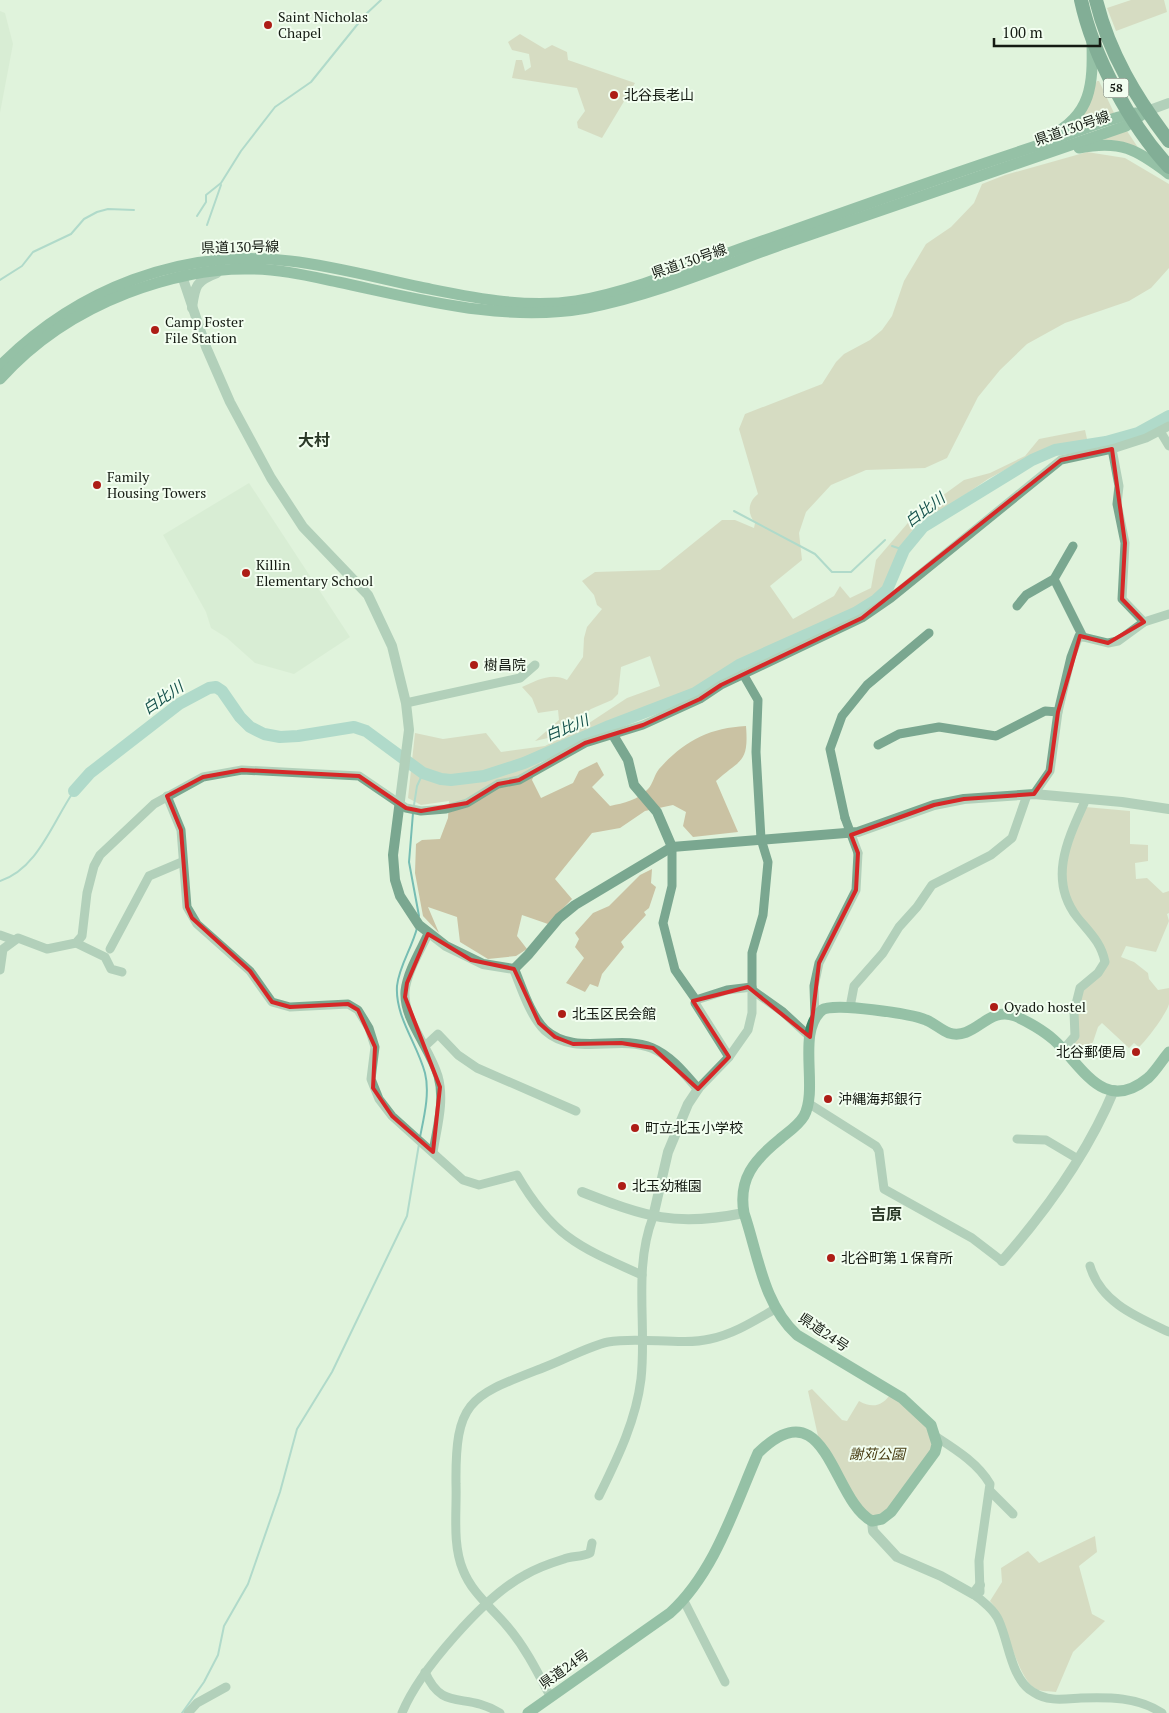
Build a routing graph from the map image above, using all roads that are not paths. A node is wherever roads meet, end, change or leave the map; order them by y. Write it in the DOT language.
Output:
graph roads {
  1 [pos="1081,0"];
  2 [pos="1096,0"];
  3 [pos="1092,40"];
  4 [pos="1169,103"];
  5 [pos="1147,111"];
  6 [pos="1133,117"];
  7 [pos="1169,140"];
  8 [pos="1016,158"];
  9 [pos="1169,167"];
  10 [pos="1169,174"];
  11 [pos="224,269"];
  12 [pos="180,271"];
  13 [pos="192,309"];
  14 [pos="0,366"];
  15 [pos="0,380"];
  16 [pos="1169,426"];
  17 [pos="1160,431"];
  18 [pos="1169,446"];
  19 [pos="1112,449"];
  20 [pos="1073,546"];
  21 [pos="1054,579"];
  22 [pos="1017,606"];
  23 [pos="1169,614"];
  24 [pos="1144,622"];
  25 [pos="930,633"];
  26 [pos="1083,637"];
  27 [pos="535,665"];
  28 [pos="743,674"];
  29 [pos="406,704"];
  30 [pos="1058,712"];
  31 [pos="613,735"];
  32 [pos="878,745"];
  33 [pos="1030,795"];
  34 [pos="167,796"];
  35 [pos="1086,799"];
  36 [pos="403,806"];
  37 [pos="1169,809"];
  38 [pos="761,839"];
  39 [pos="672,847"];
  40 [pos="182,862"];
  41 [pos="426,932"];
  42 [pos="0,934"];
  43 [pos="14,940"];
  44 [pos="76,944"];
  45 [pos="110,949"];
  46 [pos="514,969"];
  47 [pos="0,970"];
  48 [pos="122,972"];
  49 [pos="752,988"];
  50 [pos="696,1000"];
  51 [pos="850,1007"];
  52 [pos="815,1018"];
  53 [pos="810,1037"];
  54 [pos="425,1046"];
  55 [pos="1063,1050"];
  56 [pos="1169,1052"];
  57 [pos="729,1057"];
  58 [pos="698,1088"];
  59 [pos="1114,1090"];
  60 [pos="808,1103"];
  61 [pos="576,1111"];
  62 [pos="1017,1139"];
  63 [pos="433,1152"];
  64 [pos="1078,1159"];
  65 [pos="582,1192"];
  66 [pos="744,1212"];
  67 [pos="653,1217"];
  68 [pos="1002,1261"];
  69 [pos="1090,1266"];
  70 [pos="642,1275"];
  71 [pos="775,1309"];
  72 [pos="1169,1332"];
  73 [pos="641,1341"];
  74 [pos="936,1436"];
  75 [pos="990,1491"];
  76 [pos="599,1496"];
  77 [pos="1013,1514"];
  78 [pos="872,1521"];
  79 [pos="592,1543"];
  80 [pos="978,1592"];
  81 [pos="684,1601"];
  82 [pos="486,1604"];
  83 [pos="425,1672"];
  84 [pos="725,1682"];
  85 [pos="226,1687"];
  86 [pos="550,1696"];
  87 [pos="443,1706"];
  88 [pos="456,1710"];
  89 [pos="188,1713"];
  90 [pos="402,1713"];
  91 [pos="500,1713"];
  92 [pos="528,1713"];
  93 [pos="1162,1713"];
  1 -- 3 [label="highway, 58"];
  2 -- 5 [label="highway, 58"];
  3 -- 6 [label="highway, 58"];
  3 -- 8 [label="main road"];
  4 -- 5 [label="street"];
  5 -- 6 [label="main road, 県道130号線"];
  5 -- 7 [label="highway, 58"];
  6 -- 8 [label="main road, 県道130号線"];
  6 -- 9 [label="highway, 58"];
  8 -- 10 [label="main road"];
  8 -- 11 [label="main road, 県道130号線"];
  8 -- 12 [label="main road, 県道130号線"];
  11 -- 12 [label="main road, 県道130号線"];
  11 -- 13 [label="street"];
  12 -- 13 [label="street"];
  12 -- 14 [label="main road, 県道130号線"];
  12 -- 15 [label="main road, 県道130号線"];
  13 -- 29 [label="street"];
  16 -- 17 [label="street"];
  17 -- 18 [label="street"];
  17 -- 19 [label="street"];
  19 -- 24 [label="street"];
  19 -- 28 [label="street"];
  20 -- 21 [label="street"];
  21 -- 22 [label="street"];
  21 -- 26 [label="street"];
  23 -- 24 [label="street"];
  24 -- 26 [label="street"];
  25 -- 52 [label="street, bridge"];
  26 -- 30 [label="street"];
  27 -- 29 [label="street"];
  28 -- 31 [label="street"];
  28 -- 38 [label="street"];
  29 -- 36 [label="street"];
  30 -- 32 [label="street"];
  30 -- 33 [label="street"];
  31 -- 36 [label="street"];
  31 -- 39 [label="street"];
  33 -- 35 [label="street"];
  33 -- 38 [label="street"];
  33 -- 51 [label="street"];
  34 -- 36 [label="street"];
  34 -- 40 [label="street"];
  34 -- 44 [label="street"];
  35 -- 37 [label="street"];
  35 -- 55 [label="street"];
  36 -- 41 [label="street"];
  38 -- 39 [label="street"];
  38 -- 49 [label="street"];
  39 -- 46 [label="street"];
  39 -- 50 [label="street"];
  40 -- 45 [label="street"];
  40 -- 63 [label="street"];
  41 -- 46 [label="street"];
  41 -- 54 [label="street"];
  42 -- 43 [label="street"];
  43 -- 44 [label="street"];
  43 -- 47 [label="street"];
  44 -- 48 [label="street"];
  46 -- 58 [label="street"];
  49 -- 50 [label="street"];
  49 -- 53 [label="street"];
  49 -- 57 [label="street"];
  50 -- 57 [label="street"];
  51 -- 52 [label="main road"];
  51 -- 55 [label="main road"];
  52 -- 53 [label="main road, 県道24号"];
  53 -- 60 [label="main road, 県道24号"];
  54 -- 61 [label="street"];
  54 -- 63 [label="street"];
  55 -- 59 [label="main road"];
  56 -- 59 [label="main road"];
  57 -- 58 [label="street"];
  58 -- 67 [label="street"];
  59 -- 64 [label="street"];
  60 -- 66 [label="main road, 県道24号"];
  60 -- 68 [label="street"];
  62 -- 64 [label="street"];
  63 -- 70 [label="street"];
  64 -- 68 [label="street"];
  65 -- 67 [label="street"];
  66 -- 67 [label="street"];
  66 -- 71 [label="main road, 県道24号"];
  67 -- 70 [label="street"];
  69 -- 72 [label="street"];
  70 -- 73 [label="street"];
  71 -- 73 [label="street"];
  71 -- 74 [label="main road, 県道24号"];
  73 -- 76 [label="street"];
  73 -- 82 [label="street"];
  74 -- 75 [label="street"];
  74 -- 78 [label="main road"];
  75 -- 77 [label="street"];
  75 -- 80 [label="street"];
  78 -- 80 [label="street"];
  78 -- 81 [label="main road, 県道24号"];
  79 -- 82 [label="street"];
  80 -- 93 [label="street"];
  81 -- 84 [label="street"];
  81 -- 86 [label="main road, 県道24号"];
  82 -- 83 [label="street"];
  82 -- 86 [label="street"];
  83 -- 87 [label="street"];
  83 -- 90 [label="street"];
  85 -- 89 [label="street"];
  86 -- 92 [label="main road, 県道24号"];
  88 -- 91 [label="street"];
}
